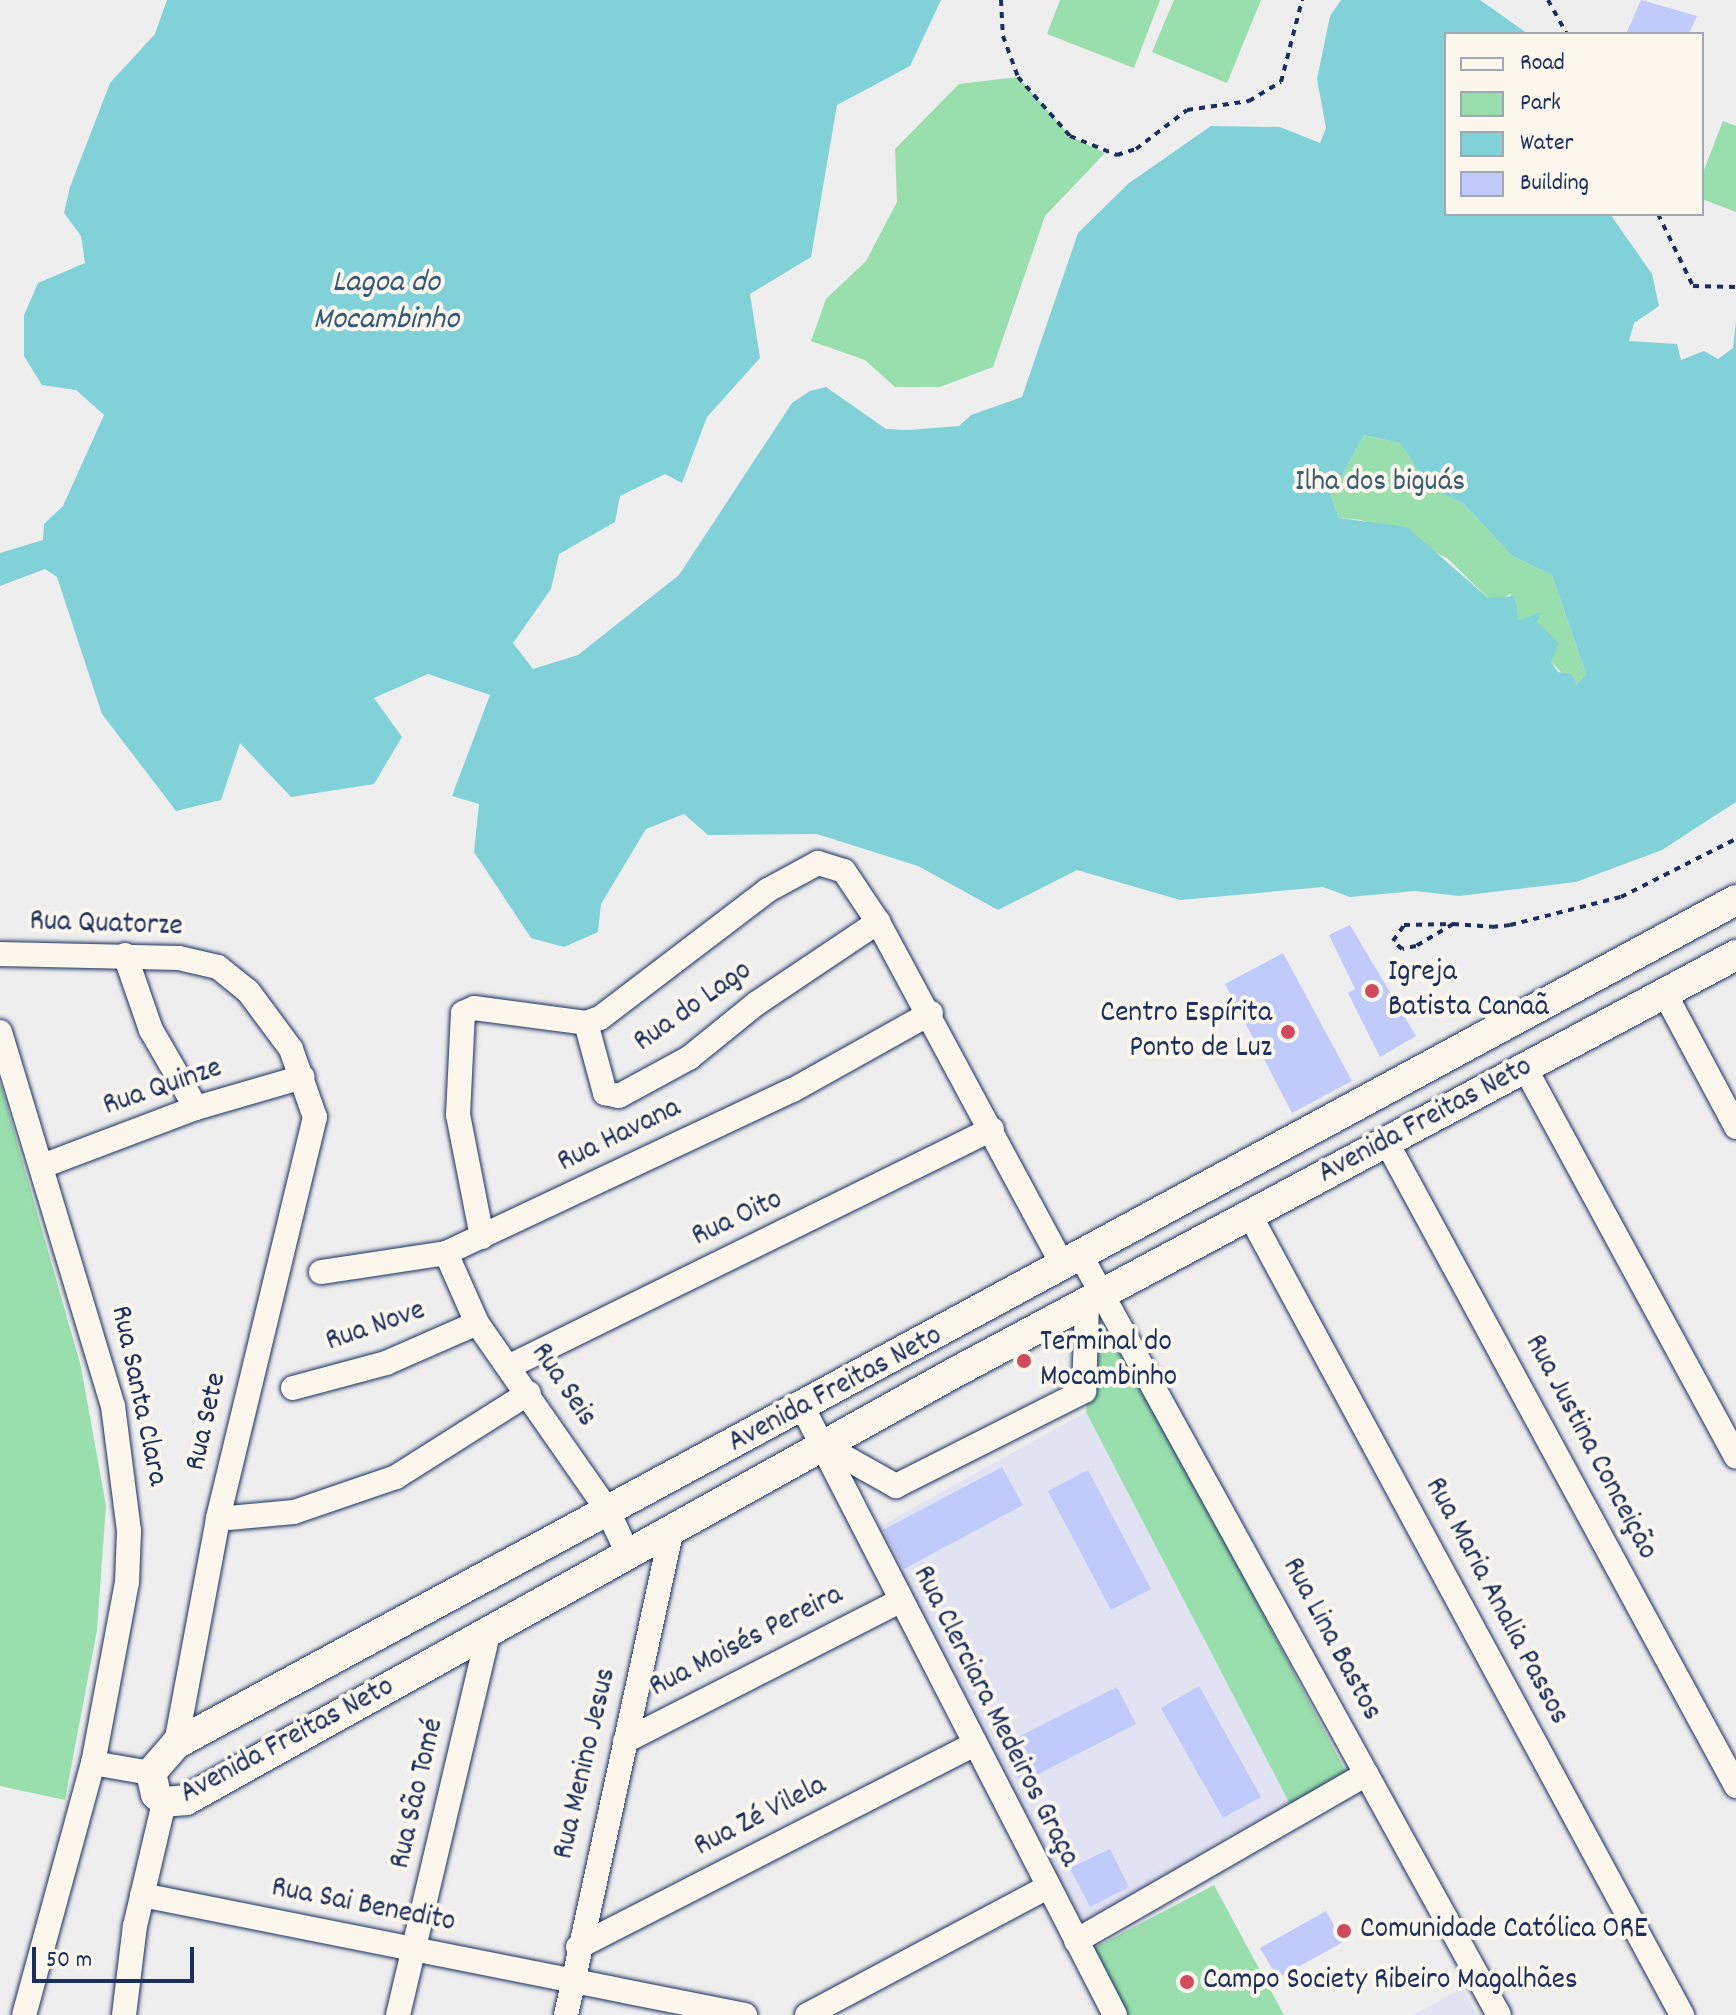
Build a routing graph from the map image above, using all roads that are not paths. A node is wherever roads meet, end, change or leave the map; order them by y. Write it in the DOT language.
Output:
graph roads {
  1 [pos="1733,908"];
  2 [pos="878,922"];
  3 [pos="0,954"];
  4 [pos="125,955"];
  5 [pos="1736,955"];
  6 [pos="1664,992"];
  7 [pos="931,1013"];
  8 [pos="586,1023"];
  9 [pos="0,1032"];
  10 [pos="1453,1054"];
  11 [pos="1525,1068"];
  12 [pos="303,1077"];
  13 [pos="1477,1094"];
  14 [pos="196,1108"];
  15 [pos="315,1117"];
  16 [pos="1736,1127"];
  17 [pos="992,1129"];
  18 [pos="1386,1141"];
  19 [pos="45,1165"];
  20 [pos="1252,1219"];
  21 [pos="482,1237"];
  22 [pos="446,1253"];
  23 [pos="1072,1261"];
  24 [pos="321,1272"];
  25 [pos="1097,1300"];
  26 [pos="477,1323"];
  27 [pos="510,1366"];
  28 [pos="293,1388"];
  29 [pos="529,1393"];
  30 [pos="804,1410"];
  31 [pos="821,1446"];
  32 [pos="1736,1456"];
  33 [pos="608,1511"];
  34 [pos="218,1519"];
  35 [pos="672,1527"];
  36 [pos="628,1554"];
  37 [pos="898,1602"];
  38 [pos="488,1634"];
  39 [pos="625,1741"];
  40 [pos="176,1744"];
  41 [pos="972,1745"];
  42 [pos="93,1763"];
  43 [pos="151,1773"];
  44 [pos="1366,1774"];
  45 [pos="1736,1786"];
  46 [pos="164,1802"];
  47 [pos="1046,1888"];
  48 [pos="142,1895"];
  49 [pos="1076,1941"];
  50 [pos="578,1947"];
  51 [pos="416,1950"];
  52 [pos="571,1982"];
  53 [pos="24,2015"];
  54 [pos="124,2015"];
  55 [pos="398,2015"];
  56 [pos="566,2015"];
  57 [pos="745,2015"];
  58 [pos="807,2015"];
  59 [pos="1115,2015"];
  60 [pos="1499,2015"];
  61 [pos="1682,2015"];
  1 -- 10 [label="main road, Avenida Freitas Neto"];
  2 -- 7 [label="street, Rua do Lago"];
  2 -- 8 [label="street, Rua do Lago"];
  2 -- 8 [label="street, Rua do Lago"];
  3 -- 4 [label="street, Rua Quatorze"];
  4 -- 12 [label="street, Rua Quatorze"];
  4 -- 14 [label="street"];
  5 -- 6 [label="main road, Avenida Freitas Neto"];
  6 -- 11 [label="main road, Avenida Freitas Neto"];
  6 -- 16 [label="street"];
  7 -- 17 [label="street, Rua do Lago"];
  7 -- 21 [label="street, Rua Havana"];
  8 -- 21 [label="street, Rua do Lago"];
  9 -- 19 [label="street, Rua Santa Clara"];
  10 -- 13 [label="main road"];
  10 -- 23 [label="main road, Avenida Freitas Neto"];
  11 -- 13 [label="main road, Avenida Freitas Neto"];
  11 -- 32 [label="street"];
  12 -- 14 [label="street, Rua Quinze"];
  12 -- 15 [label="street, Rua Quatorze"];
  13 -- 18 [label="main road, Avenida Freitas Neto"];
  14 -- 19 [label="street, Rua Quinze"];
  15 -- 34 [label="street, Rua Sete"];
  17 -- 23 [label="street, Rua do Lago"];
  17 -- 27 [label="street, Rua Oito"];
  18 -- 20 [label="main road, Avenida Freitas Neto"];
  18 -- 45 [label="street, Rua Justina Conceição"];
  19 -- 42 [label="street, Rua Santa Clara"];
  20 -- 25 [label="main road, Avenida Freitas Neto"];
  20 -- 61 [label="street, Rua Maria Analia Passos"];
  21 -- 22 [label="street, Rua Havana"];
  22 -- 24 [label="street, Rua Havana"];
  22 -- 26 [label="street, Rua Seis"];
  23 -- 25 [label="street, Rua Lina Bastos"];
  23 -- 30 [label="main road, Avenida Freitas Neto"];
  25 -- 31 [label="main road, Avenida Freitas Neto"];
  25 -- 31 [label="street"];
  25 -- 44 [label="street, Rua Lina Bastos"];
  26 -- 27 [label="street, Rua Seis"];
  26 -- 28 [label="street, Rua Nove"];
  27 -- 29 [label="street, Rua Seis"];
  29 -- 33 [label="street, Rua Seis"];
  29 -- 34 [label="street"];
  30 -- 31 [label="street, Rua Clerciara Medeiros Graça"];
  30 -- 33 [label="main road, Avenida Freitas Neto"];
  31 -- 35 [label="main road, Avenida Freitas Neto"];
  31 -- 37 [label="street, Rua Clerciara Medeiros Graça"];
  33 -- 36 [label="street, Rua Seis"];
  33 -- 40 [label="main road, Avenida Freitas Neto"];
  34 -- 40 [label="street, Rua Sete"];
  35 -- 36 [label="main road, Avenida Freitas Neto"];
  35 -- 39 [label="street, Rua Menino Jesus"];
  36 -- 38 [label="main road, Avenida Freitas Neto"];
  37 -- 39 [label="street, Rua Moisés Pereira"];
  37 -- 41 [label="street, Rua Clerciara Medeiros Graça"];
  38 -- 46 [label="main road, Avenida Freitas Neto"];
  38 -- 51 [label="street, Rua São Tomé"];
  39 -- 50 [label="street, Rua Menino Jesus"];
  40 -- 43 [label="main road, Avenida Freitas Neto"];
  41 -- 47 [label="street, Rua Clerciara Medeiros Graça"];
  41 -- 50 [label="street, Rua Zé Vilela"];
  42 -- 43 [label="street"];
  42 -- 53 [label="street, Rua Santa Clara"];
  43 -- 46 [label="main road, Avenida Freitas Neto"];
  44 -- 49 [label="street"];
  44 -- 60 [label="street, Rua Lina Bastos"];
  46 -- 48 [label="street"];
  47 -- 49 [label="street, Rua Clerciara Medeiros Graça"];
  47 -- 58 [label="street"];
  48 -- 51 [label="street, Rua Sai Benedito"];
  48 -- 54 [label="street"];
  49 -- 59 [label="street, Rua Clerciara Medeiros Graça"];
  50 -- 52 [label="street, Rua Menino Jesus"];
  51 -- 52 [label="street, Rua Sai Benedito"];
  51 -- 55 [label="street, Rua São Tomé"];
  52 -- 56 [label="street, Rua Menino Jesus"];
  52 -- 57 [label="street, Rua Sai Benedito"];
}
